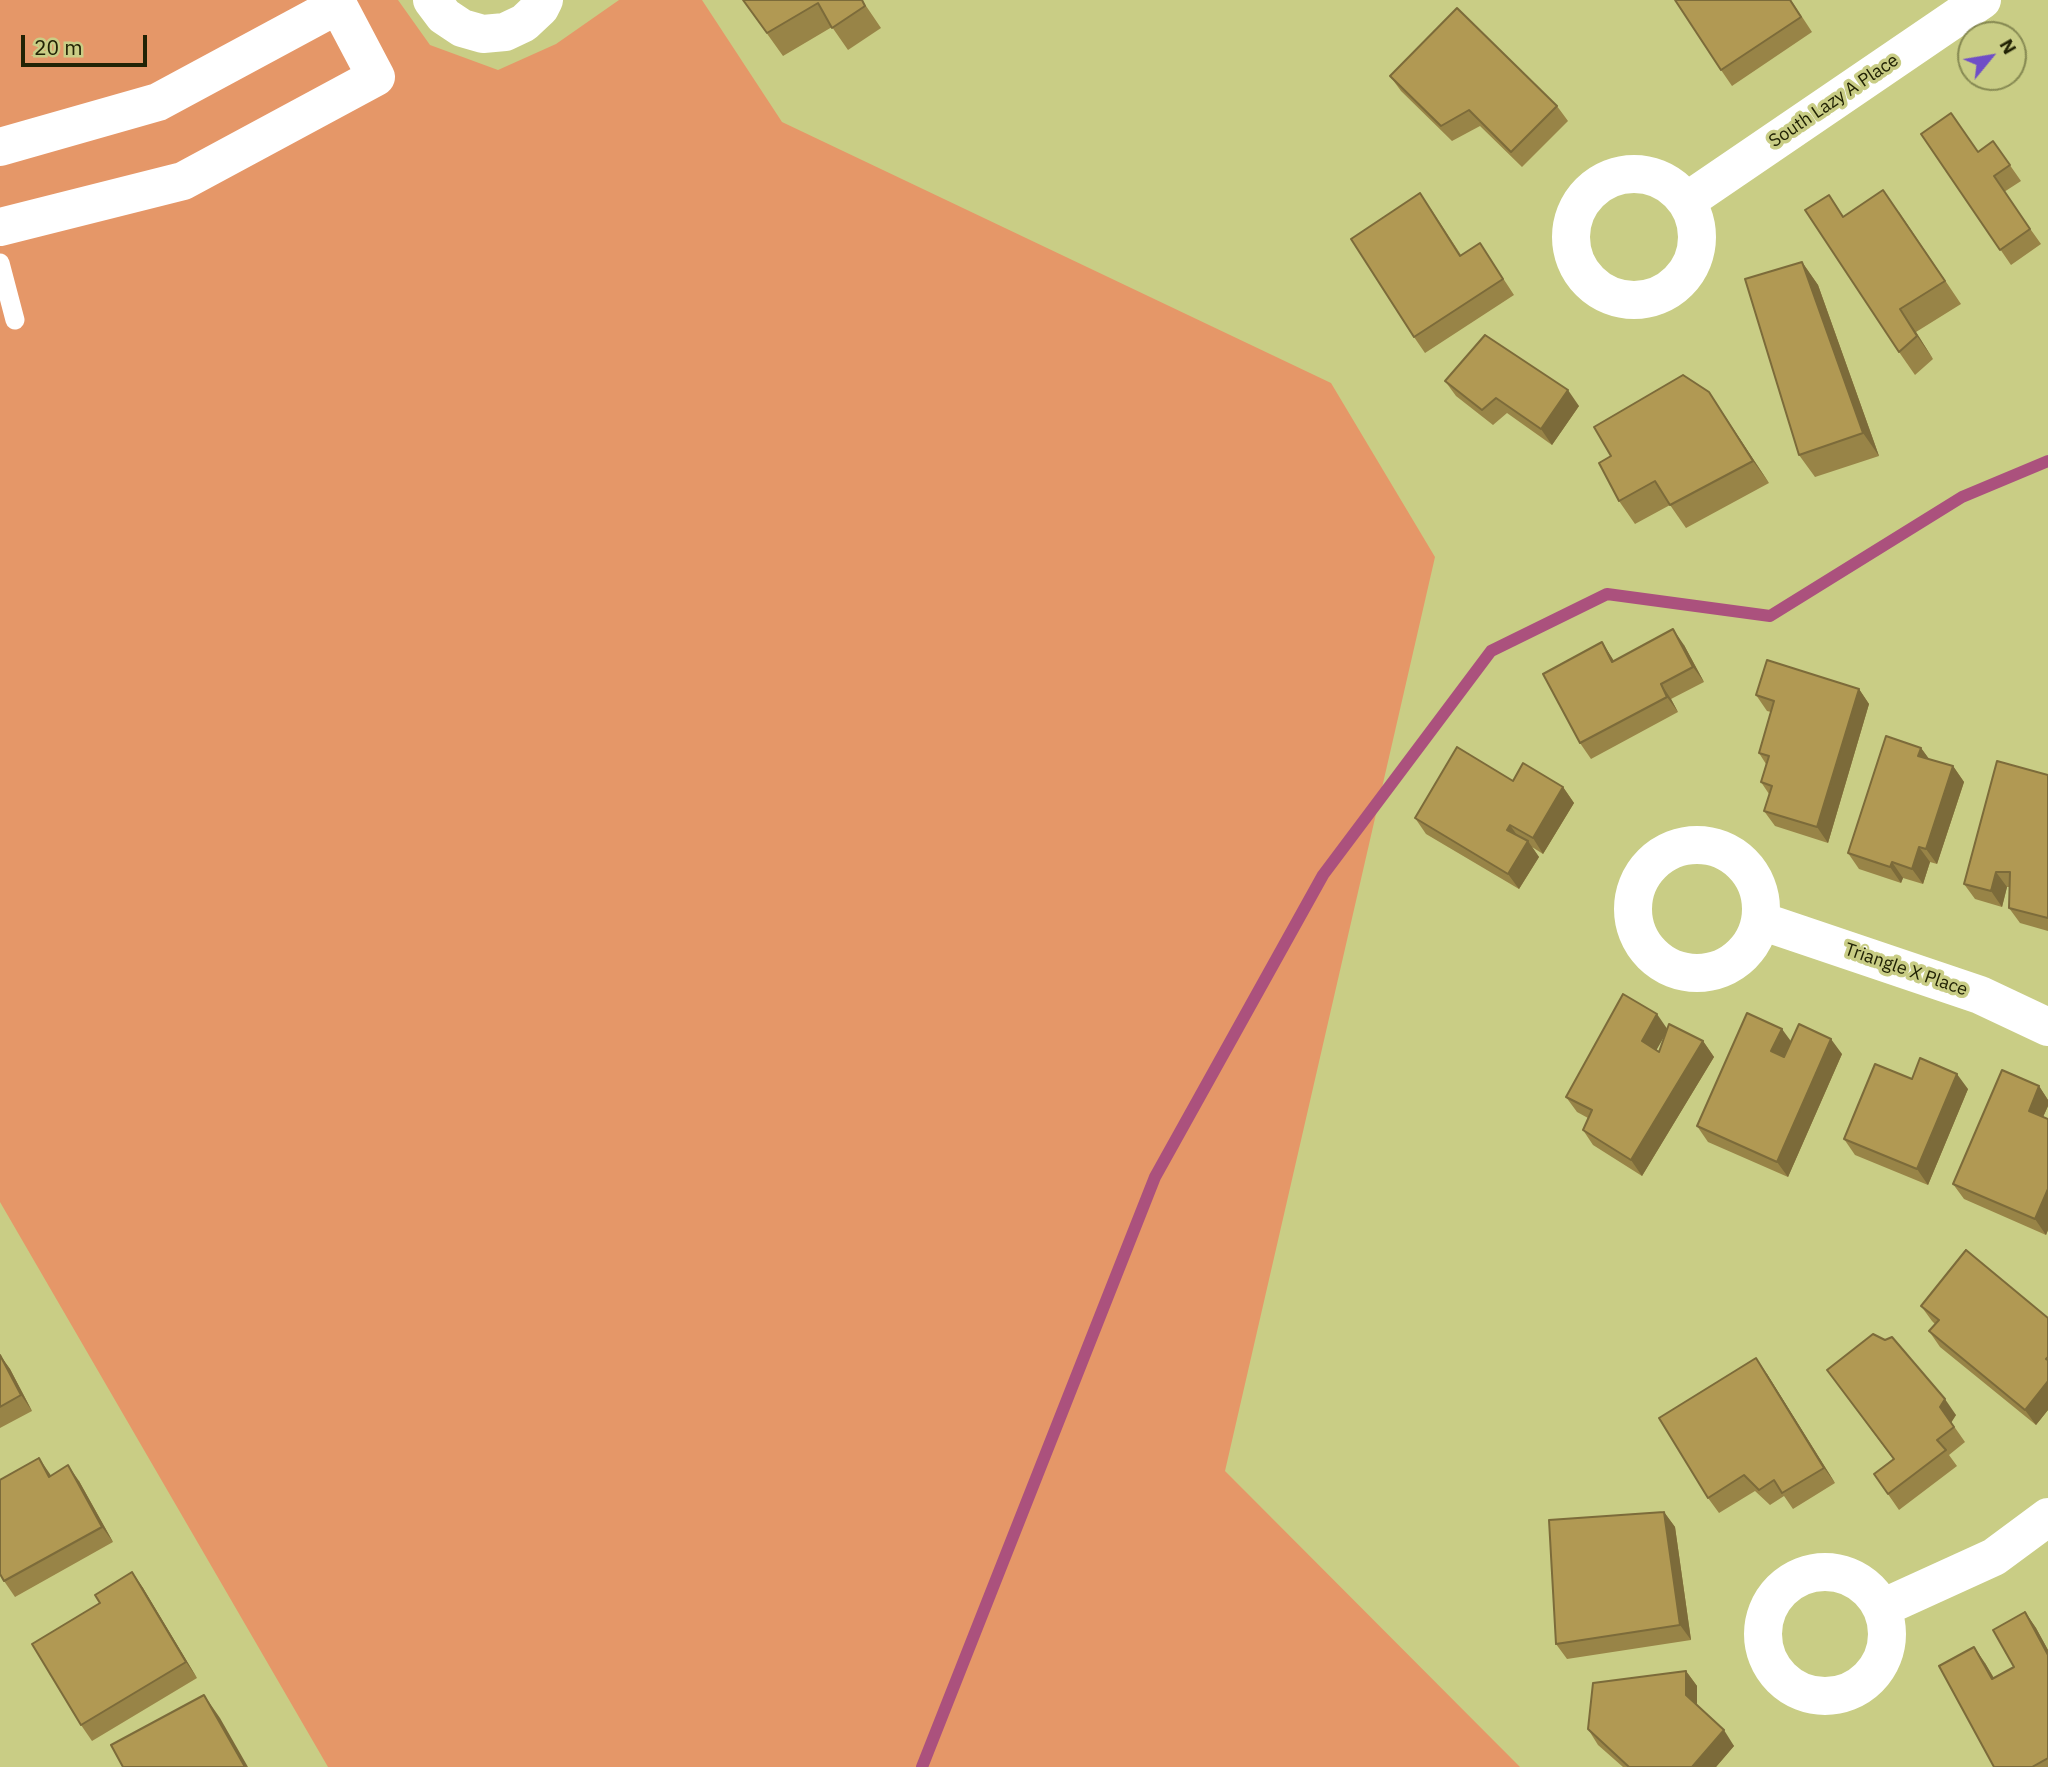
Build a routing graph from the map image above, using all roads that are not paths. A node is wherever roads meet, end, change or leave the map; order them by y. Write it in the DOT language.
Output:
graph roads {
  1 [pos="432,0"];
  2 [pos="544,0"];
  3 [pos="1982,0"];
  4 [pos="337,3"];
  5 [pos="0,147"];
  6 [pos="1687,201"];
  7 [pos="0,227"];
  8 [pos="0,263"];
  9 [pos="15,320"];
  10 [pos="1761,921"];
  11 [pos="2048,1027"];
  12 [pos="2048,1517"];
  13 [pos="1882,1608"];
  1 -- 2 [label="street"];
  3 -- 6 [label="street, South Lazy A Place"];
  4 -- 5 [label="street"];
  4 -- 7 [label="street"];
  8 -- 9 [label="lane"];
  10 -- 11 [label="street, Triangle X Place"];
  12 -- 13 [label="street"];
}
